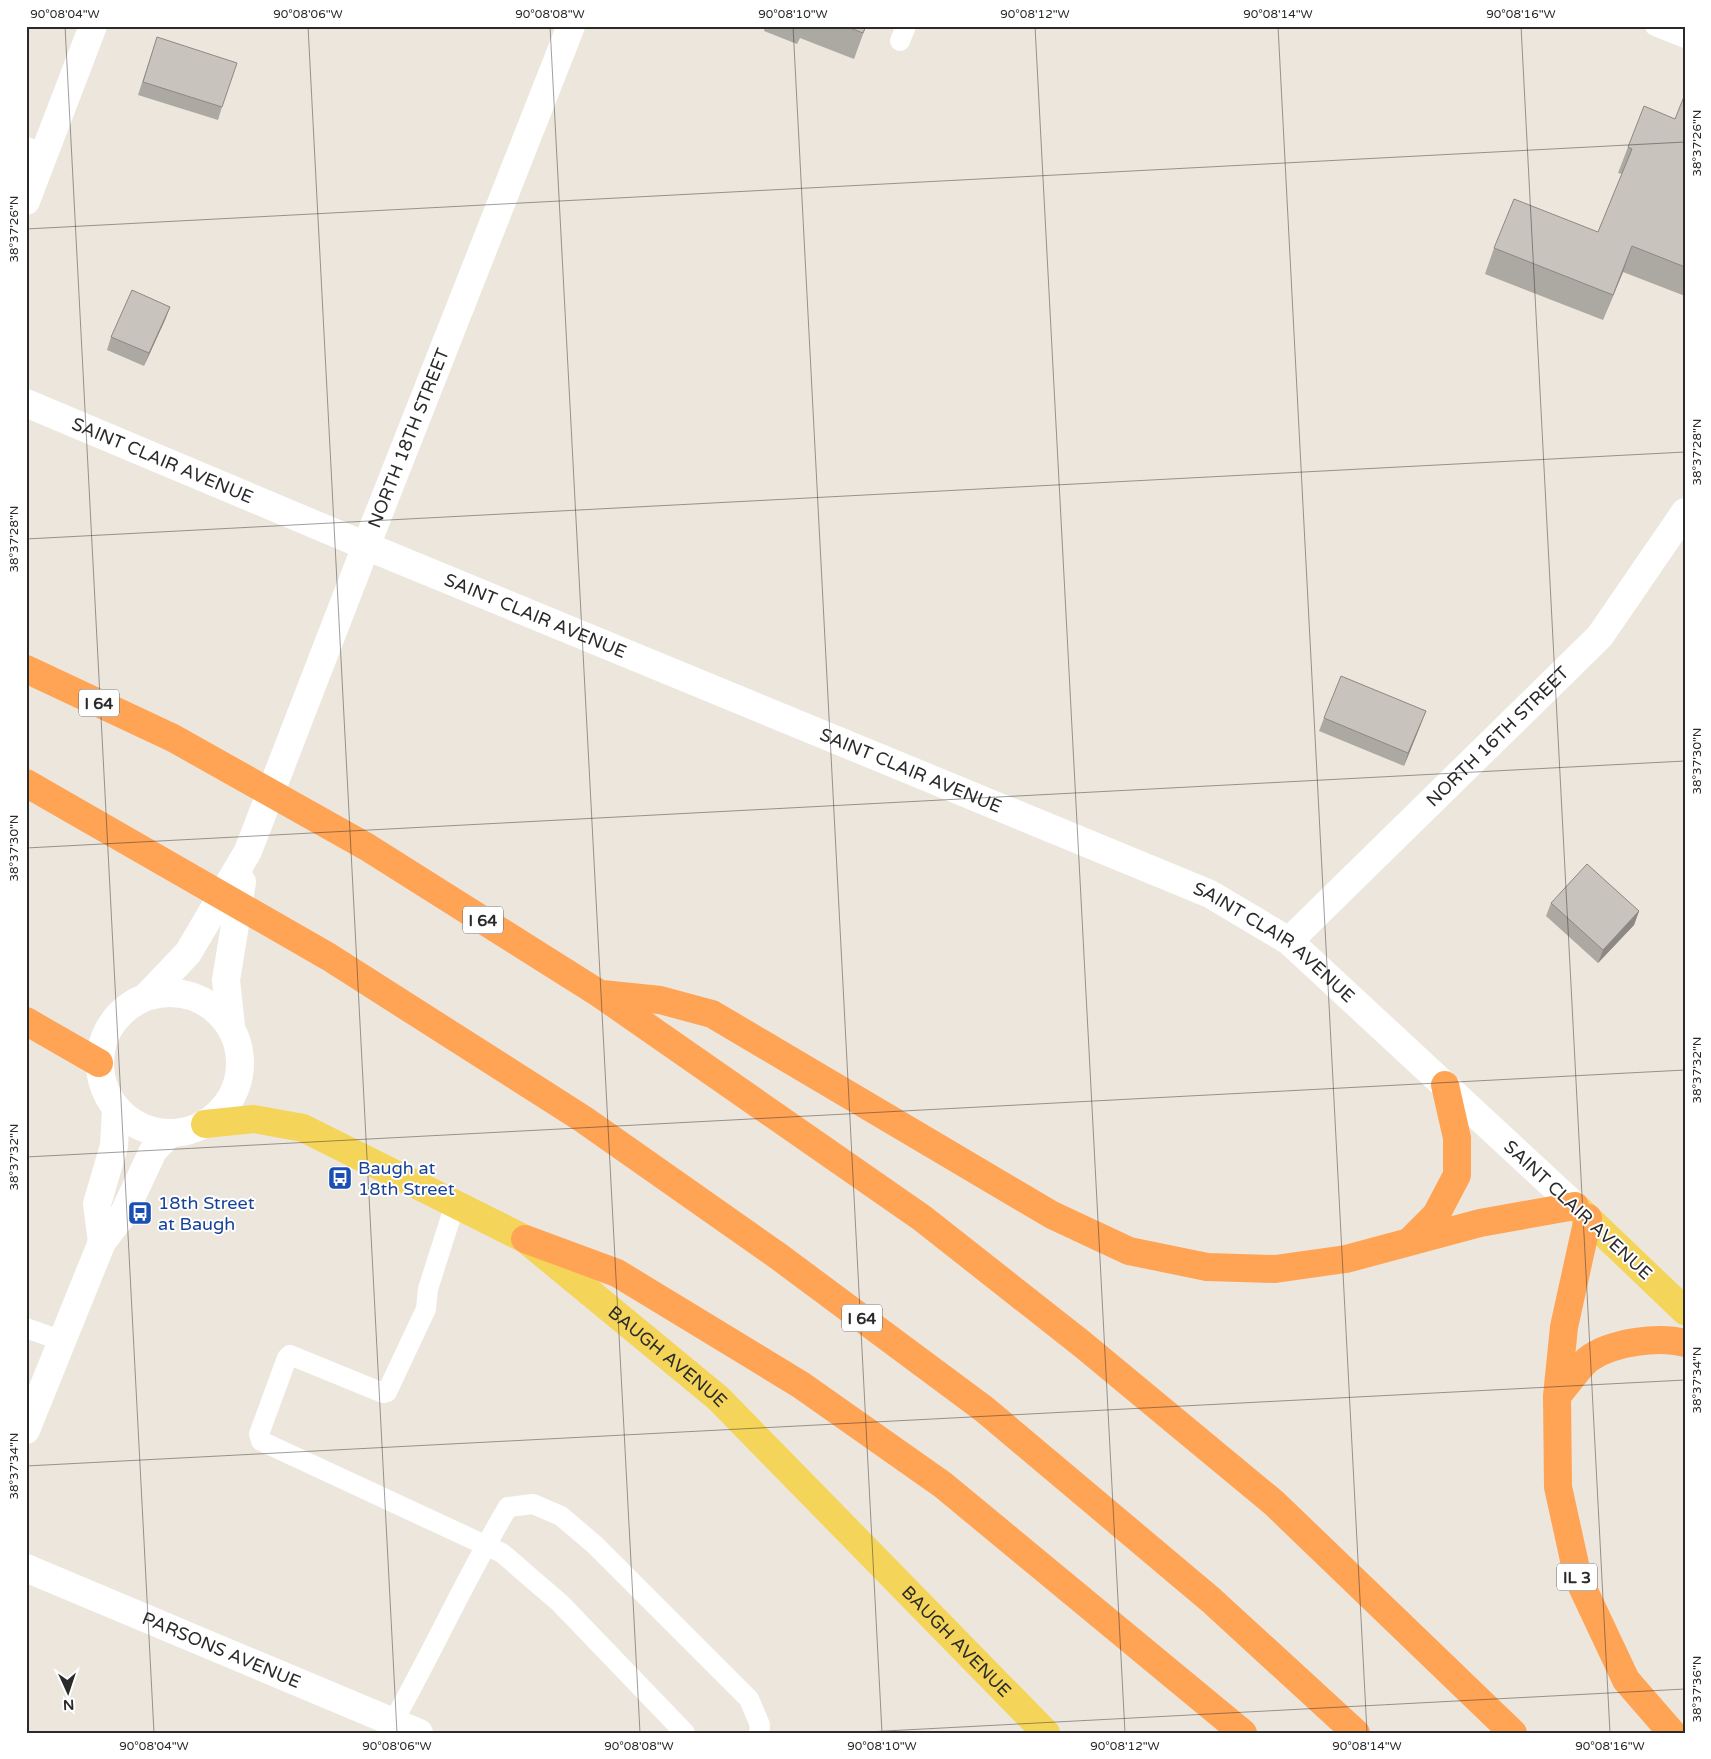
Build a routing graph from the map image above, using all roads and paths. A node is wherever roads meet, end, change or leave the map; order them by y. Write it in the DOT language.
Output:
graph roads {
  1 [pos="92,26"];
  2 [pos="571,26"];
  3 [pos="1654,26"];
  4 [pos="1685,38"];
  5 [pos="35,150"];
  6 [pos="26,201"];
  7 [pos="26,403"];
  8 [pos="1685,512"];
  9 [pos="366,546"];
  10 [pos="26,669"];
  11 [pos="26,783"];
  12 [pos="248,851"];
  13 [pos="1289,941"];
  14 [pos="600,994"];
  15 [pos="147,996"];
  16 [pos="26,1021"];
  17 [pos="231,1027"];
  18 [pos="99,1063"];
  19 [pos="1445,1085"];
  20 [pos="116,1109"];
  21 [pos="205,1124"];
  22 [pos="170,1133"];
  23 [pos="455,1204"];
  24 [pos="1582,1212"];
  25 [pos="525,1239"];
  26 [pos="1410,1241"];
  27 [pos="102,1242"];
  28 [pos="1685,1311"];
  29 [pos="26,1328"];
  30 [pos="63,1342"];
  31 [pos="1685,1343"];
  32 [pos="1557,1396"];
  33 [pos="26,1430"];
  34 [pos="485,1545"];
  35 [pos="26,1568"];
  36 [pos="393,1722"];
  37 [pos="418,1733"];
  38 [pos="685,1733"];
  39 [pos="759,1733"];
  40 [pos="1046,1733"];
  41 [pos="1243,1733"];
  42 [pos="1356,1733"];
  43 [pos="1513,1733"];
  44 [pos="1672,1733"];
  1 -- 5 [label="main road"];
  2 -- 9 [label="main road, NORTH 18TH STREET"];
  3 -- 4 [label="lane"];
  5 -- 6 [label="main road"];
  7 -- 9 [label="main road, SAINT CLAIR AVENUE"];
  8 -- 13 [label="main road, NORTH 16TH STREET"];
  9 -- 12 [label="main road, NORTH 18TH STREET"];
  9 -- 13 [label="main road, SAINT CLAIR AVENUE"];
  10 -- 14 [label="highway, I 64"];
  11 -- 42 [label="highway, I 64"];
  12 -- 15 [label="main road, NORTH 18TH STREET"];
  12 -- 17 [label="main road, NORTH 18TH STREET"];
  13 -- 19 [label="main road, SAINT CLAIR AVENUE"];
  14 -- 26 [label="highway"];
  14 -- 43 [label="highway, I 64"];
  15 -- 17 [label="main road"];
  15 -- 18 [label="main road"];
  16 -- 18 [label="highway"];
  17 -- 21 [label="main road"];
  18 -- 20 [label="main road"];
  19 -- 24 [label="main road, SAINT CLAIR AVENUE"];
  19 -- 26 [label="highway"];
  20 -- 22 [label="main road"];
  20 -- 27 [label="main road"];
  21 -- 22 [label="main road"];
  21 -- 23 [label="main road, BAUGH AVENUE"];
  22 -- 27 [label="main road"];
  23 -- 25 [label="main road, BAUGH AVENUE"];
  23 -- 34 [label="lane"];
  24 -- 26 [label="highway"];
  24 -- 28 [label="main road, SAINT CLAIR AVENUE"];
  24 -- 32 [label="highway"];
  25 -- 40 [label="main road, BAUGH AVENUE"];
  25 -- 41 [label="highway"];
  27 -- 30 [label="main road"];
  29 -- 30 [label="lane"];
  30 -- 33 [label="main road"];
  31 -- 32 [label="highway"];
  32 -- 44 [label="highway, IL 3"];
  34 -- 36 [label="lane"];
  34 -- 38 [label="lane"];
  34 -- 39 [label="lane"];
  35 -- 36 [label="main road, PARSONS AVENUE"];
  36 -- 37 [label="main road, PARSONS AVENUE"];
}
